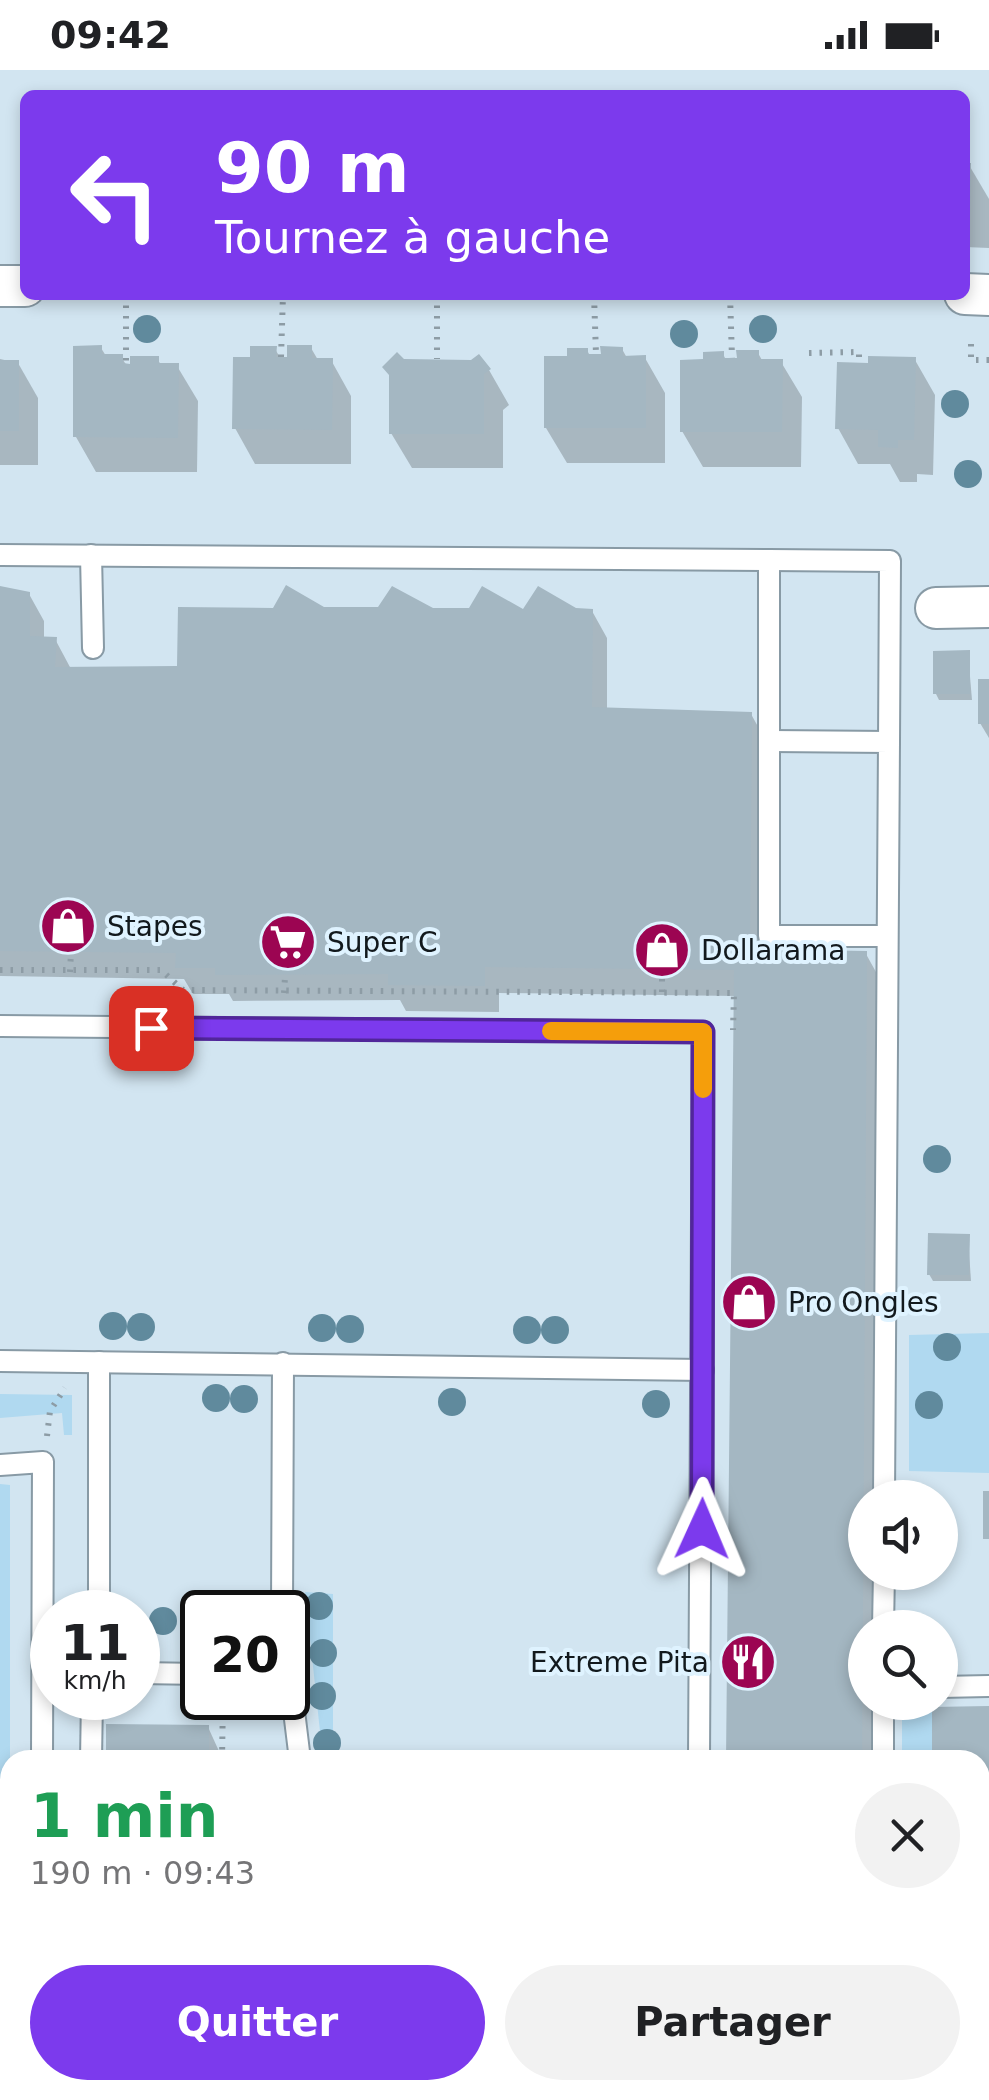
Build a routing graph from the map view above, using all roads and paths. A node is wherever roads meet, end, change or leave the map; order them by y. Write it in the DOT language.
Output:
graph roads {
  1 [pos="126,300"];
  2 [pos="282,300"];
  3 [pos="436,300"];
  4 [pos="594,300"];
  5 [pos="730,300"];
  6 [pos="971,344"];
  7 [pos="809,353"];
  8 [pos="596,354"];
  9 [pos="281,356"];
  10 [pos="732,358"];
  11 [pos="437,359"];
  12 [pos="989,360"];
  13 [pos="859,362"];
  14 [pos="126,364"];
  15 [pos="0,555"];
  16 [pos="91,555"];
  17 [pos="769,560"];
  18 [pos="989,607"];
  19 [pos="936,608"];
  20 [pos="92,648"];
  21 [pos="771,741"];
  22 [pos="889,742"];
  23 [pos="886,936"];
  24 [pos="70,952"];
  25 [pos="662,969"];
  26 [pos="0,970"];
  27 [pos="70,972"];
  28 [pos="285,977"];
  29 [pos="284,990"];
  30 [pos="662,992"];
  31 [pos="0,1026"];
  32 [pos="733,1046"];
  33 [pos="0,1361"];
  34 [pos="76,1361"];
  35 [pos="100,1362"];
  36 [pos="283,1364"];
  37 [pos="704,1370"];
  38 [pos="44,1462"];
  39 [pos="0,1464"];
  40 [pos="884,1480"];
  41 [pos="98,1590"];
  42 [pos="282,1590"];
  43 [pos="989,1686"];
  44 [pos="958,1687"];
  45 [pos="92,1720"];
  46 [pos="223,1720"];
  47 [pos="294,1720"];
  48 [pos="883,1720"];
  49 [pos="42,1750"];
  50 [pos="91,1750"];
  51 [pos="222,1750"];
  52 [pos="299,1750"];
  53 [pos="699,1750"];
  54 [pos="883,1750"];
  1 -- 14 [label="path"];
  2 -- 9 [label="path"];
  3 -- 11 [label="path"];
  4 -- 8 [label="path"];
  5 -- 10 [label="path"];
  6 -- 12 [label="path"];
  7 -- 13 [label="path"];
  15 -- 16 [label="lane"];
  16 -- 17 [label="lane"];
  16 -- 20 [label="lane"];
  17 -- 21 [label="lane"];
  17 -- 22 [label="lane"];
  18 -- 19 [label="street"];
  21 -- 22 [label="lane"];
  21 -- 23 [label="lane"];
  22 -- 23 [label="lane"];
  23 -- 40 [label="lane"];
  24 -- 27 [label="path"];
  25 -- 30 [label="path"];
  26 -- 27 [label="path"];
  27 -- 29 [label="path"];
  28 -- 29 [label="path"];
  29 -- 30 [label="path"];
  30 -- 32 [label="path"];
  31 -- 37 [label="lane"];
  33 -- 34 [label="lane"];
  34 -- 35 [label="lane"];
  34 -- 38 [label="path"];
  35 -- 36 [label="lane"];
  35 -- 41 [label="lane"];
  36 -- 37 [label="lane"];
  36 -- 42 [label="lane"];
  37 -- 53 [label="lane"];
  38 -- 39 [label="lane"];
  38 -- 49 [label="lane"];
  43 -- 44 [label="lane"];
  45 -- 50 [label="lane"];
  46 -- 51 [label="path"];
  47 -- 52 [label="lane"];
  48 -- 54 [label="lane"];
}
